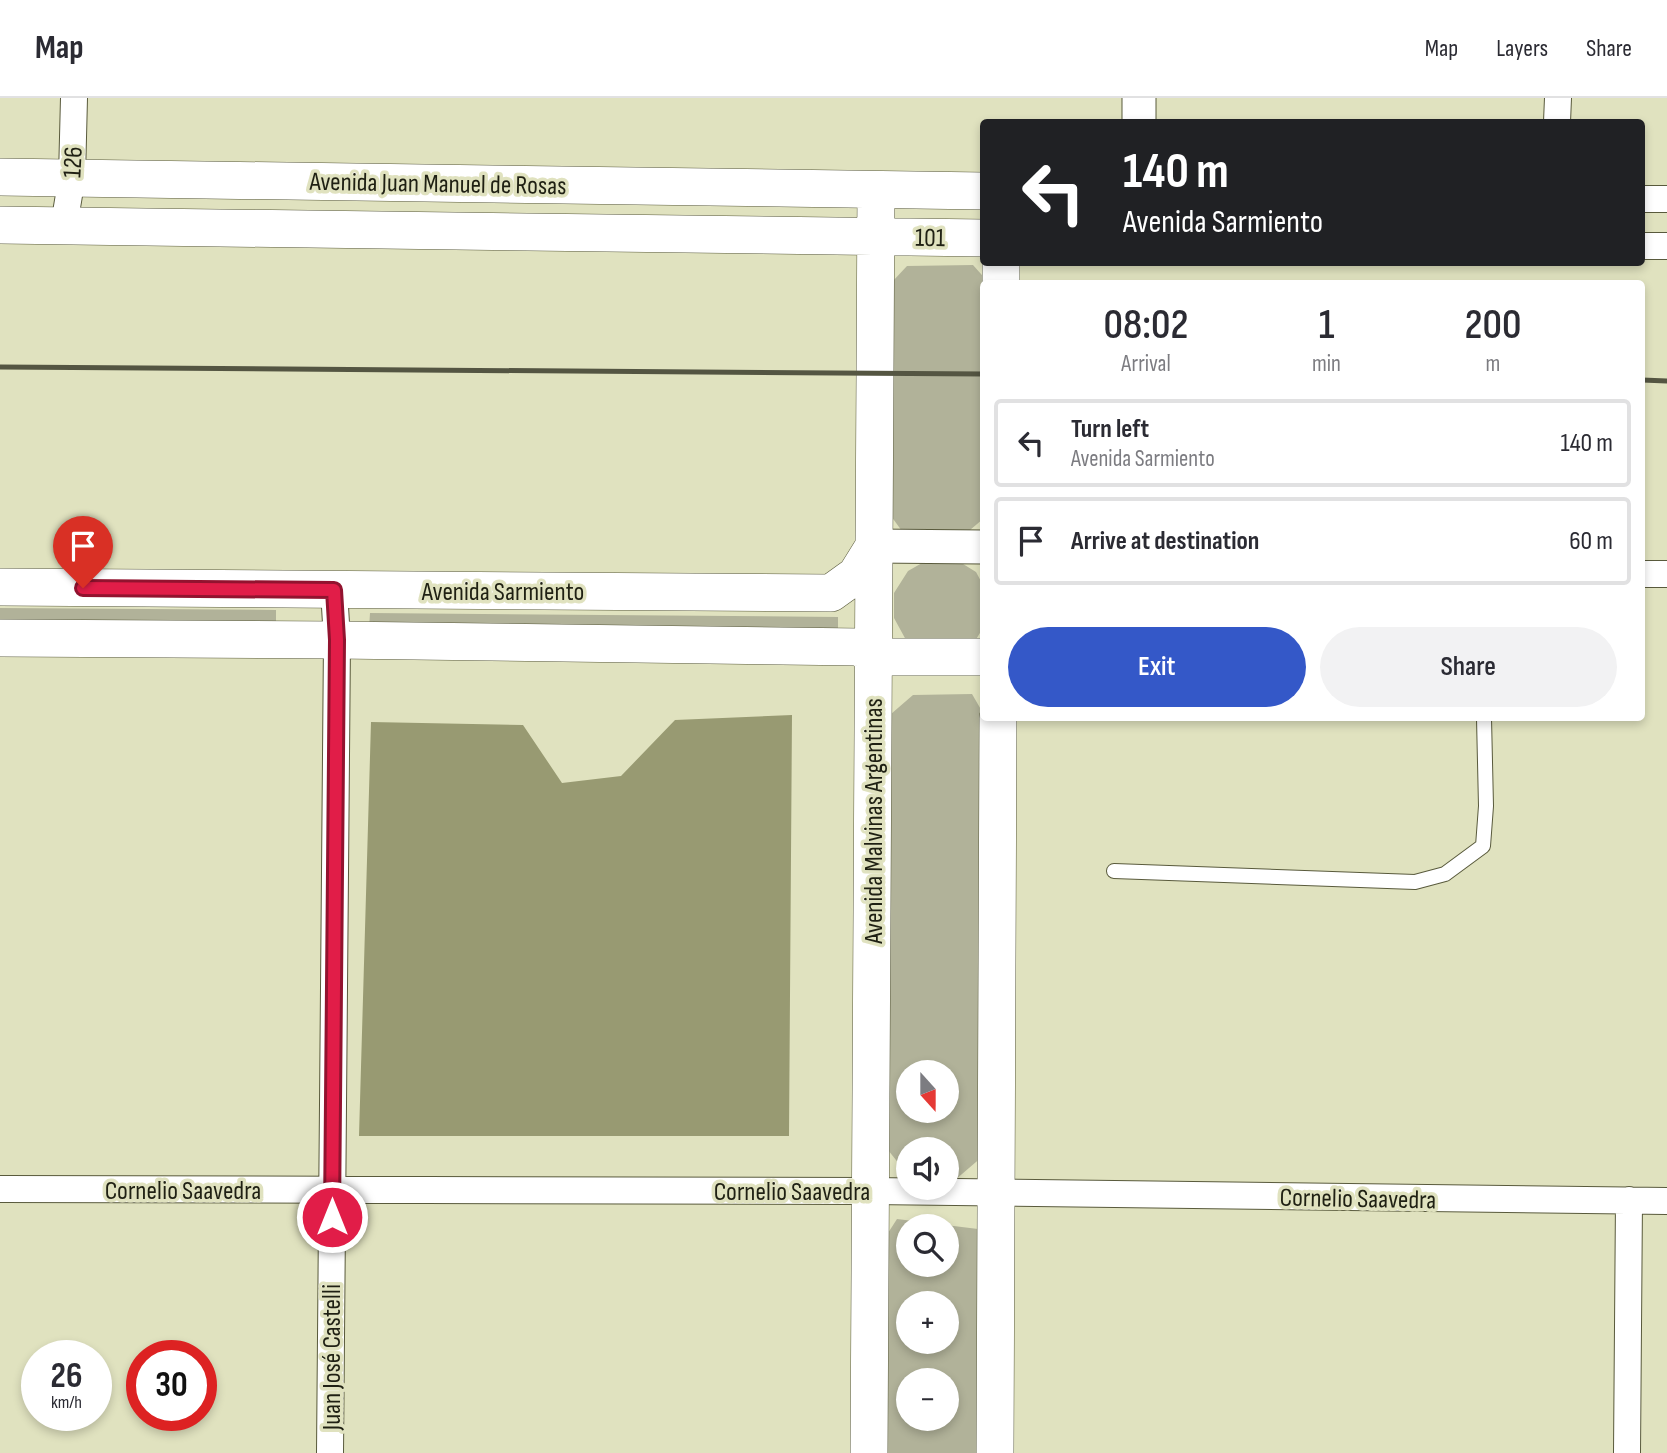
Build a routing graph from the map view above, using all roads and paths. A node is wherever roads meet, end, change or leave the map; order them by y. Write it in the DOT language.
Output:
graph roads {
  1 [pos="74,98"];
  2 [pos="1139,98"];
  3 [pos="1558,98"];
  4 [pos="1139,119"];
  5 [pos="1558,119"];
  6 [pos="0,177"];
  7 [pos="72,177"];
  8 [pos="876,190"];
  9 [pos="980,191"];
  10 [pos="1645,199"];
  11 [pos="1667,199"];
  12 [pos="0,225"];
  13 [pos="64,225"];
  14 [pos="876,236"];
  15 [pos="980,238"];
  16 [pos="1645,246"];
  17 [pos="1667,246"];
  18 [pos="874,546"];
  19 [pos="980,547"];
  20 [pos="1645,574"];
  21 [pos="1667,574"];
  22 [pos="0,587"];
  23 [pos="334,590"];
  24 [pos="0,638"];
  25 [pos="337,640"];
  26 [pos="873,656"];
  27 [pos="980,657"];
  28 [pos="998,721"];
  29 [pos="1484,721"];
  30 [pos="1114,871"];
  31 [pos="0,1189"];
  32 [pos="332,1191"];
  33 [pos="870,1191"];
  34 [pos="996,1194"];
  35 [pos="1629,1200"];
  36 [pos="1667,1201"];
  37 [pos="330,1453"];
  38 [pos="869,1453"];
  39 [pos="995,1453"];
  40 [pos="1627,1453"];
  1 -- 7 [label="street, 126"];
  2 -- 4 [label="street"];
  3 -- 5 [label="street"];
  6 -- 7 [label="main road, Avenida Juan Manuel de Rosas"];
  7 -- 8 [label="main road, Avenida Juan Manuel de Rosas"];
  7 -- 13 [label="street, 126"];
  8 -- 9 [label="main road, 101"];
  8 -- 14 [label="main road, Avenida Malvinas Argentinas"];
  10 -- 11 [label="street"];
  12 -- 13 [label="main road, Avenida Juan Manuel de Rosas"];
  13 -- 14 [label="main road, Avenida Juan Manuel de Rosas"];
  14 -- 15 [label="main road, 101"];
  14 -- 18 [label="main road, Avenida Malvinas Argentinas"];
  16 -- 17 [label="street"];
  18 -- 19 [label="street"];
  18 -- 23 [label="main road, Avenida Sarmiento"];
  18 -- 26 [label="main road, Avenida Malvinas Argentinas"];
  20 -- 21 [label="street"];
  22 -- 23 [label="main road, Avenida Sarmiento"];
  23 -- 25 [label="street, Juan José Castelli"];
  24 -- 25 [label="main road, Avenida Sarmiento"];
  25 -- 26 [label="main road, Avenida Sarmiento"];
  25 -- 32 [label="street, Juan José Castelli"];
  26 -- 27 [label="main road, Avenida Sarmiento"];
  26 -- 33 [label="main road, Avenida Malvinas Argentinas"];
  28 -- 34 [label="main road"];
  29 -- 30 [label="lane"];
  31 -- 32 [label="street, Cornelio Saavedra"];
  32 -- 33 [label="street, Cornelio Saavedra"];
  32 -- 37 [label="street, Juan José Castelli"];
  33 -- 34 [label="street, Cornelio Saavedra"];
  33 -- 38 [label="main road, Avenida Malvinas Argentinas"];
  34 -- 35 [label="street, Cornelio Saavedra"];
  34 -- 39 [label="main road"];
  35 -- 36 [label="street, Cornelio Saavedra"];
  35 -- 40 [label="street"];
}
